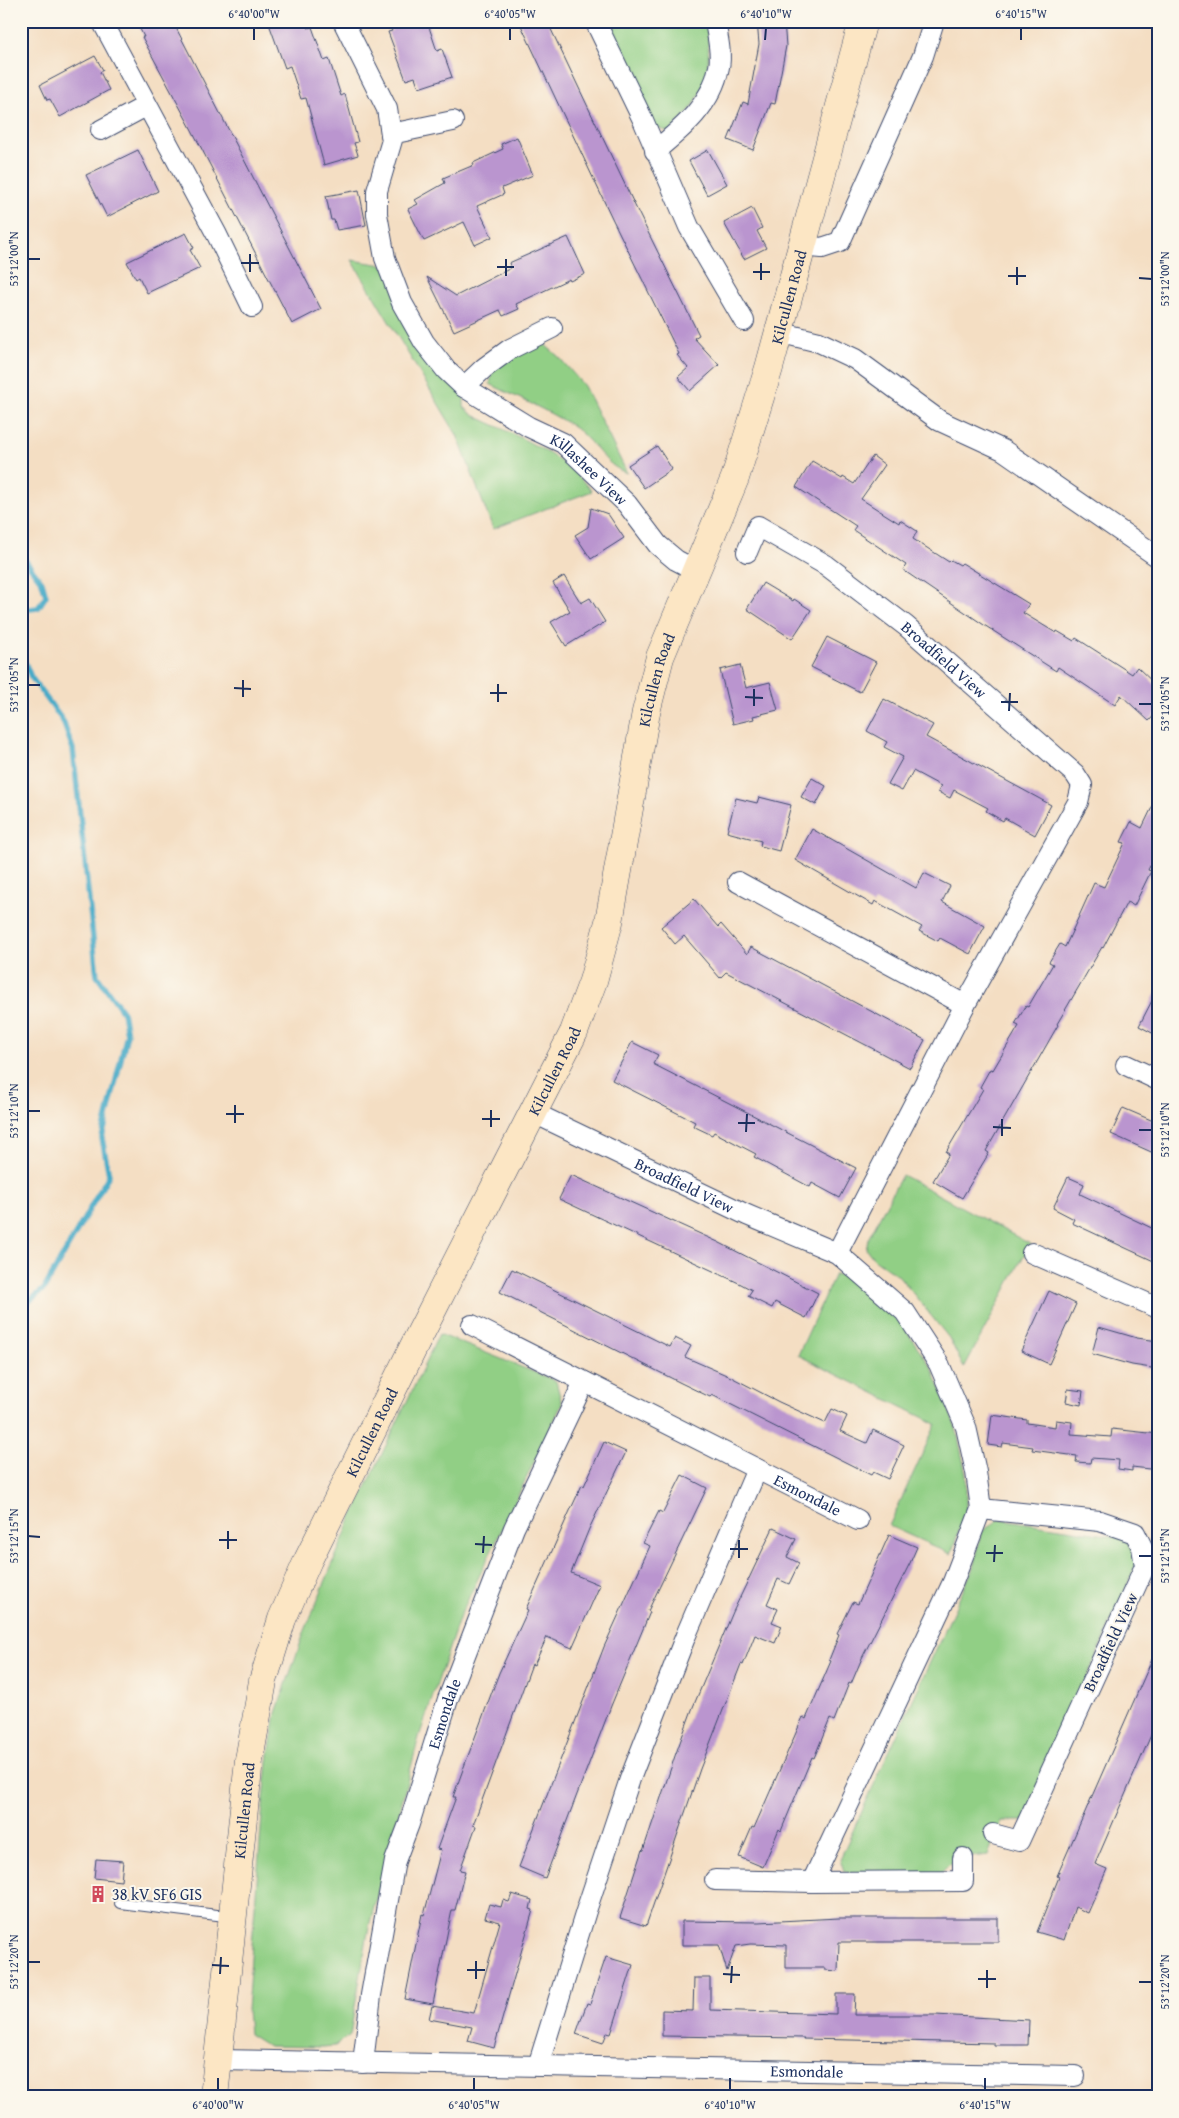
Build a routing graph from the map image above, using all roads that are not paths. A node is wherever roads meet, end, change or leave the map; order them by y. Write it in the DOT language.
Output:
graph roads {
  1 [pos="102,21"];
  2 [pos="343,21"];
  3 [pos="595,21"];
  4 [pos="715,21"];
  5 [pos="863,21"];
  6 [pos="934,21"];
  7 [pos="146,106"];
  8 [pos="453,121"];
  9 [pos="101,130"];
  10 [pos="391,134"];
  11 [pos="655,151"];
  12 [pos="800,246"];
  13 [pos="252,307"];
  14 [pos="744,321"];
  15 [pos="552,328"];
  16 [pos="778,332"];
  17 [pos="464,387"];
  18 [pos="747,552"];
  19 [pos="1158,557"];
  20 [pos="697,571"];
  21 [pos="738,882"];
  22 [pos="966,1005"];
  23 [pos="1126,1065"];
  24 [pos="1158,1080"];
  25 [pos="532,1112"];
  26 [pos="837,1253"];
  27 [pos="1032,1253"];
  28 [pos="1158,1308"];
  29 [pos="472,1325"];
  30 [pos="584,1382"];
  31 [pos="757,1469"];
  32 [pos="981,1509"];
  33 [pos="858,1520"];
  34 [pos="993,1834"];
  35 [pos="963,1858"];
  36 [pos="715,1880"];
  37 [pos="812,1882"];
  38 [pos="120,1903"];
  39 [pos="233,1917"];
  40 [pos="217,2060"];
  41 [pos="363,2063"];
  42 [pos="538,2066"];
  43 [pos="1075,2076"];
  44 [pos="214,2097"];
  1 -- 7 [label="street"];
  2 -- 10 [label="street, Killashee View"];
  3 -- 11 [label="street"];
  4 -- 11 [label="street"];
  5 -- 12 [label="main road, Kilcullen Road"];
  6 -- 12 [label="street"];
  7 -- 9 [label="street"];
  7 -- 13 [label="street"];
  8 -- 10 [label="street"];
  10 -- 17 [label="street, Killashee View"];
  11 -- 14 [label="street"];
  12 -- 16 [label="main road, Kilcullen Road"];
  15 -- 17 [label="street"];
  16 -- 19 [label="street"];
  16 -- 20 [label="main road, Kilcullen Road"];
  17 -- 20 [label="street, Killashee View"];
  18 -- 22 [label="street, Broadfield View"];
  20 -- 25 [label="main road, Kilcullen Road"];
  21 -- 22 [label="street"];
  22 -- 26 [label="street, Broadfield View"];
  23 -- 24 [label="street"];
  25 -- 26 [label="street, Broadfield View"];
  25 -- 39 [label="main road, Kilcullen Road"];
  26 -- 32 [label="street, Broadfield View"];
  27 -- 28 [label="street"];
  29 -- 30 [label="street, Esmondale"];
  30 -- 31 [label="street, Esmondale"];
  30 -- 41 [label="street, Esmondale"];
  31 -- 33 [label="street, Esmondale"];
  31 -- 42 [label="street, Esmondale"];
  32 -- 34 [label="street, Broadfield View"];
  32 -- 37 [label="street, Broadfield View"];
  35 -- 37 [label="street"];
  36 -- 37 [label="street"];
  38 -- 39 [label="lane"];
  39 -- 40 [label="main road, Kilcullen Road"];
  40 -- 41 [label="street, Esmondale"];
  40 -- 44 [label="main road, Kilcullen Road"];
  41 -- 42 [label="street, Esmondale"];
  42 -- 43 [label="street, Esmondale"];
}
